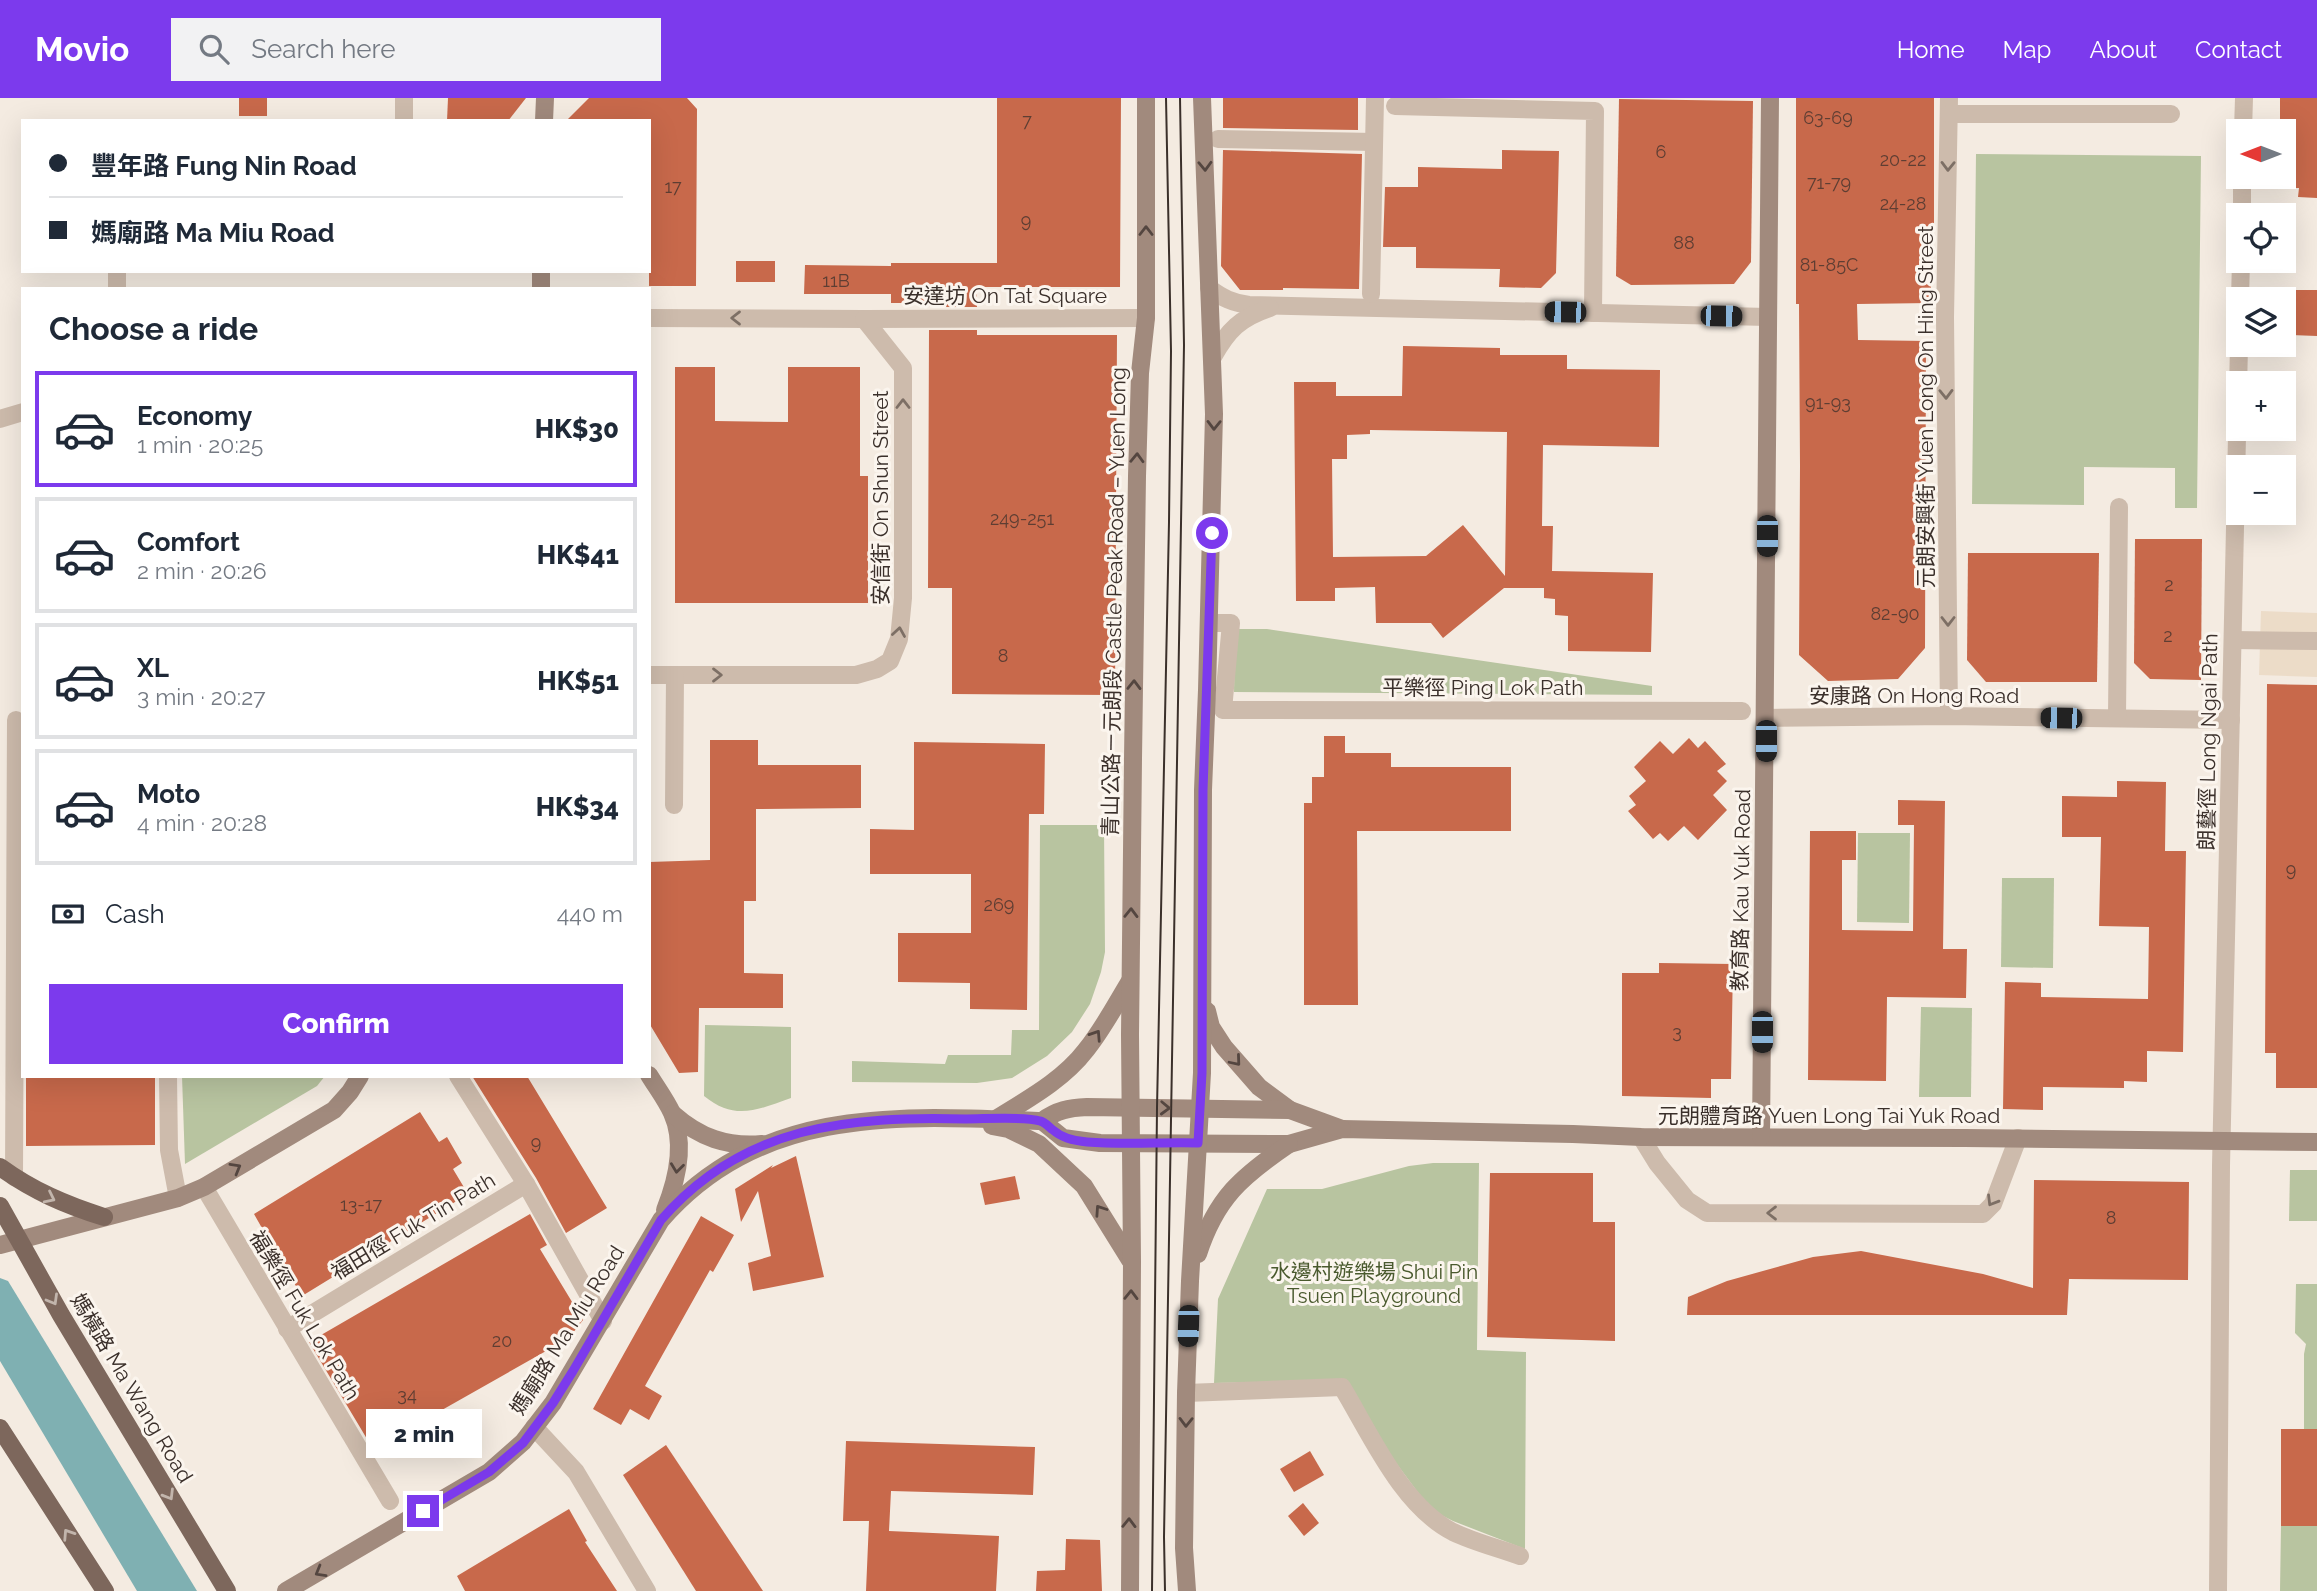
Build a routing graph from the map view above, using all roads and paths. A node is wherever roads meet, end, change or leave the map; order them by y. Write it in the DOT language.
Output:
graph roads {
  1 [pos="404,98"];
  2 [pos="545,98"];
  3 [pos="1146,98"];
  4 [pos="1202,98"];
  5 [pos="1375,98"];
  6 [pos="1770,98"];
  7 [pos="2244,98"];
  8 [pos="1395,106"];
  9 [pos="1949,106"];
  10 [pos="2171,114"];
  11 [pos="404,119"];
  12 [pos="544,119"];
  13 [pos="2243,119"];
  14 [pos="1218,139"];
  15 [pos="1374,142"];
  16 [pos="1209,288"];
  17 [pos="1371,294"];
  18 [pos="1276,306"];
  19 [pos="1593,313"];
  20 [pos="1768,317"];
  21 [pos="651,318"];
  22 [pos="1146,318"];
  23 [pos="864,319"];
  24 [pos="1213,357"];
  25 [pos="2239,357"];
  26 [pos="21,413"];
  27 [pos="0,419"];
  28 [pos="2119,507"];
  29 [pos="1209,623"];
  30 [pos="2233,640"];
  31 [pos="2317,641"];
  32 [pos="651,675"];
  33 [pos="675,675"];
  34 [pos="1742,711"];
  35 [pos="1949,716"];
  36 [pos="1766,718"];
  37 [pos="2117,718"];
  38 [pos="2231,720"];
  39 [pos="13,721"];
  40 [pos="674,805"];
  41 [pos="19,894"];
  42 [pos="1130,981"];
  43 [pos="1201,987"];
  44 [pos="168,1078"];
  45 [pos="359,1078"];
  46 [pos="459,1078"];
  47 [pos="651,1078"];
  48 [pos="1131,1108"];
  49 [pos="1200,1110"];
  50 [pos="1290,1110"];
  51 [pos="672,1114"];
  52 [pos="965,1119"];
  53 [pos="994,1119"];
  54 [pos="1042,1121"];
  55 [pos="1342,1129"];
  56 [pos="1641,1137"];
  57 [pos="1761,1137"];
  58 [pos="2018,1138"];
  59 [pos="2222,1141"];
  60 [pos="2317,1142"];
  61 [pos="766,1143"];
  62 [pos="1130,1143"];
  63 [pos="1198,1143"];
  64 [pos="1289,1144"];
  65 [pos="7,1172"];
  66 [pos="526,1184"];
  67 [pos="204,1187"];
  68 [pos="178,1198"];
  69 [pos="0,1206"];
  70 [pos="104,1217"];
  71 [pos="661,1220"];
  72 [pos="19,1240"];
  73 [pos="0,1244"];
  74 [pos="1132,1262"];
  75 [pos="1190,1281"];
  76 [pos="603,1321"];
  77 [pos="287,1329"];
  78 [pos="1186,1393"];
  79 [pos="534,1427"];
  80 [pos="0,1428"];
  81 [pos="390,1501"];
  82 [pos="1520,1556"];
  83 [pos="105,1591"];
  84 [pos="228,1591"];
  85 [pos="286,1591"];
  86 [pos="647,1591"];
  87 [pos="1130,1591"];
  88 [pos="1187,1591"];
  89 [pos="2218,1591"];
  1 -- 11 [label="street"];
  2 -- 12 [label="main road"];
  22 -- 3 [label="main road, 青山公路－元朗段 Castle Peak Road – Yuen Long, one-way"];
  4 -- 16 [label="main road, one-way"];
  5 -- 15 [label="street"];
  6 -- 20 [label="main road, 教育路 Kau Yuk Road"];
  7 -- 13 [label="street"];
  8 -- 19 [label="street"];
  9 -- 10 [label="street"];
  9 -- 35 [label="street, 元朗安興街 Yuen Long On Hing Street, one-way"];
  14 -- 15 [label="street"];
  15 -- 17 [label="street"];
  16 -- 18 [label="street"];
  16 -- 24 [label="main road"];
  18 -- 19 [label="street"];
  18 -- 24 [label="street"];
  19 -- 20 [label="street"];
  20 -- 36 [label="main road, 教育路 Kau Yuk Road"];
  23 -- 21 [label="street, one-way"];
  22 -- 23 [label="street, 安達坊 On Tat Square"];
  42 -- 22 [label="main road, 青山公路－元朗段 Castle Peak Road – Yuen Long, one-way"];
  33 -- 23 [label="street, 安信街 On Shun Street, one-way"];
  24 -- 29 [label="main road, one-way"];
  25 -- 30 [label="street, 朗藝徑 Long Ngai Path"];
  26 -- 27 [label="street"];
  28 -- 37 [label="street"];
  29 -- 34 [label="street, 平樂徑 Ping Lok Path"];
  29 -- 43 [label="main road"];
  30 -- 31 [label="street"];
  30 -- 38 [label="street, 朗藝徑 Long Ngai Path"];
  32 -- 33 [label="street, 安信街 On Shun Street"];
  33 -- 40 [label="street"];
  35 -- 36 [label="street, 安康路 On Hong Road"];
  35 -- 37 [label="street, 安康路 On Hong Road"];
  36 -- 57 [label="main road, 教育路 Kau Yuk Road"];
  37 -- 38 [label="street, 安康路 On Hong Road"];
  38 -- 59 [label="street, 朗藝徑 Long Ngai Path"];
  39 -- 41 [label="street"];
  41 -- 65 [label="street"];
  42 -- 48 [label="main road, 青山公路－元朗段 Castle Peak Road – Yuen Long"];
  53 -- 42 [label="main road, one-way"];
  43 -- 49 [label="main road"];
  43 -- 50 [label="main road, one-way"];
  44 -- 68 [label="street"];
  67 -- 45 [label="main road, one-way"];
  46 -- 66 [label="street"];
  47 -- 51 [label="main road"];
  48 -- 49 [label="main road, 元朗體育路 Yuen Long Tai Yuk Road, one-way"];
  48 -- 54 [label="main road, 元朗體育路 Yuen Long Tai Yuk Road"];
  48 -- 62 [label="main road, 青山公路－元朗段 Castle Peak Road – Yuen Long"];
  49 -- 50 [label="main road, 元朗體育路 Yuen Long Tai Yuk Road"];
  49 -- 63 [label="main road"];
  50 -- 55 [label="main road, 元朗體育路 Yuen Long Tai Yuk Road"];
  51 -- 61 [label="main road, 媽廟路 Ma Miu Road"];
  51 -- 71 [label="main road, one-way"];
  52 -- 53 [label="main road, 媽廟路 Ma Miu Road"];
  52 -- 61 [label="main road, 媽廟路 Ma Miu Road"];
  74 -- 52 [label="main road, one-way"];
  53 -- 54 [label="main road, 媽廟路 Ma Miu Road"];
  54 -- 62 [label="main road, 元朗體育路 Yuen Long Tai Yuk Road"];
  55 -- 56 [label="main road, 元朗體育路 Yuen Long Tai Yuk Road"];
  55 -- 64 [label="main road, 元朗體育路 Yuen Long Tai Yuk Road"];
  56 -- 57 [label="main road, 元朗體育路 Yuen Long Tai Yuk Road"];
  58 -- 56 [label="street, one-way"];
  57 -- 58 [label="main road, 元朗體育路 Yuen Long Tai Yuk Road"];
  58 -- 59 [label="main road, 元朗體育路 Yuen Long Tai Yuk Road"];
  59 -- 60 [label="main road, 元朗體育路 Yuen Long Tai Yuk Road"];
  59 -- 89 [label="street, 朗藝徑 Long Ngai Path"];
  61 -- 71 [label="main road, 媽廟路 Ma Miu Road"];
  62 -- 63 [label="main road, 元朗體育路 Yuen Long Tai Yuk Road"];
  62 -- 74 [label="main road, 青山公路－元朗段 Castle Peak Road – Yuen Long"];
  63 -- 64 [label="main road, 元朗體育路 Yuen Long Tai Yuk Road"];
  63 -- 75 [label="main road"];
  64 -- 75 [label="main road"];
  65 -- 70 [label="main road, one-way"];
  66 -- 76 [label="street"];
  66 -- 77 [label="street, 福田徑 Fuk Tin Path"];
  67 -- 68 [label="main road"];
  67 -- 77 [label="street, 福樂徑 Fuk Lok Path"];
  68 -- 70 [label="main road"];
  69 -- 72 [label="main road, 媽橫路 Ma Wang Road"];
  70 -- 72 [label="main road"];
  71 -- 76 [label="main road, 媽廟路 Ma Miu Road"];
  72 -- 73 [label="main road"];
  72 -- 84 [label="main road, 媽橫路 Ma Wang Road, one-way"];
  87 -- 74 [label="main road, 青山公路－元朗段 Castle Peak Road – Yuen Long, one-way"];
  75 -- 78 [label="main road"];
  76 -- 79 [label="main road, 媽廟路 Ma Miu Road"];
  77 -- 81 [label="street, 福樂徑 Fuk Lok Path"];
  78 -- 82 [label="street"];
  78 -- 88 [label="main road, one-way"];
  79 -- 85 [label="main road, 媽廟路 Ma Miu Road, one-way"];
  79 -- 86 [label="street"];
  83 -- 80 [label="main road, one-way"];
}
